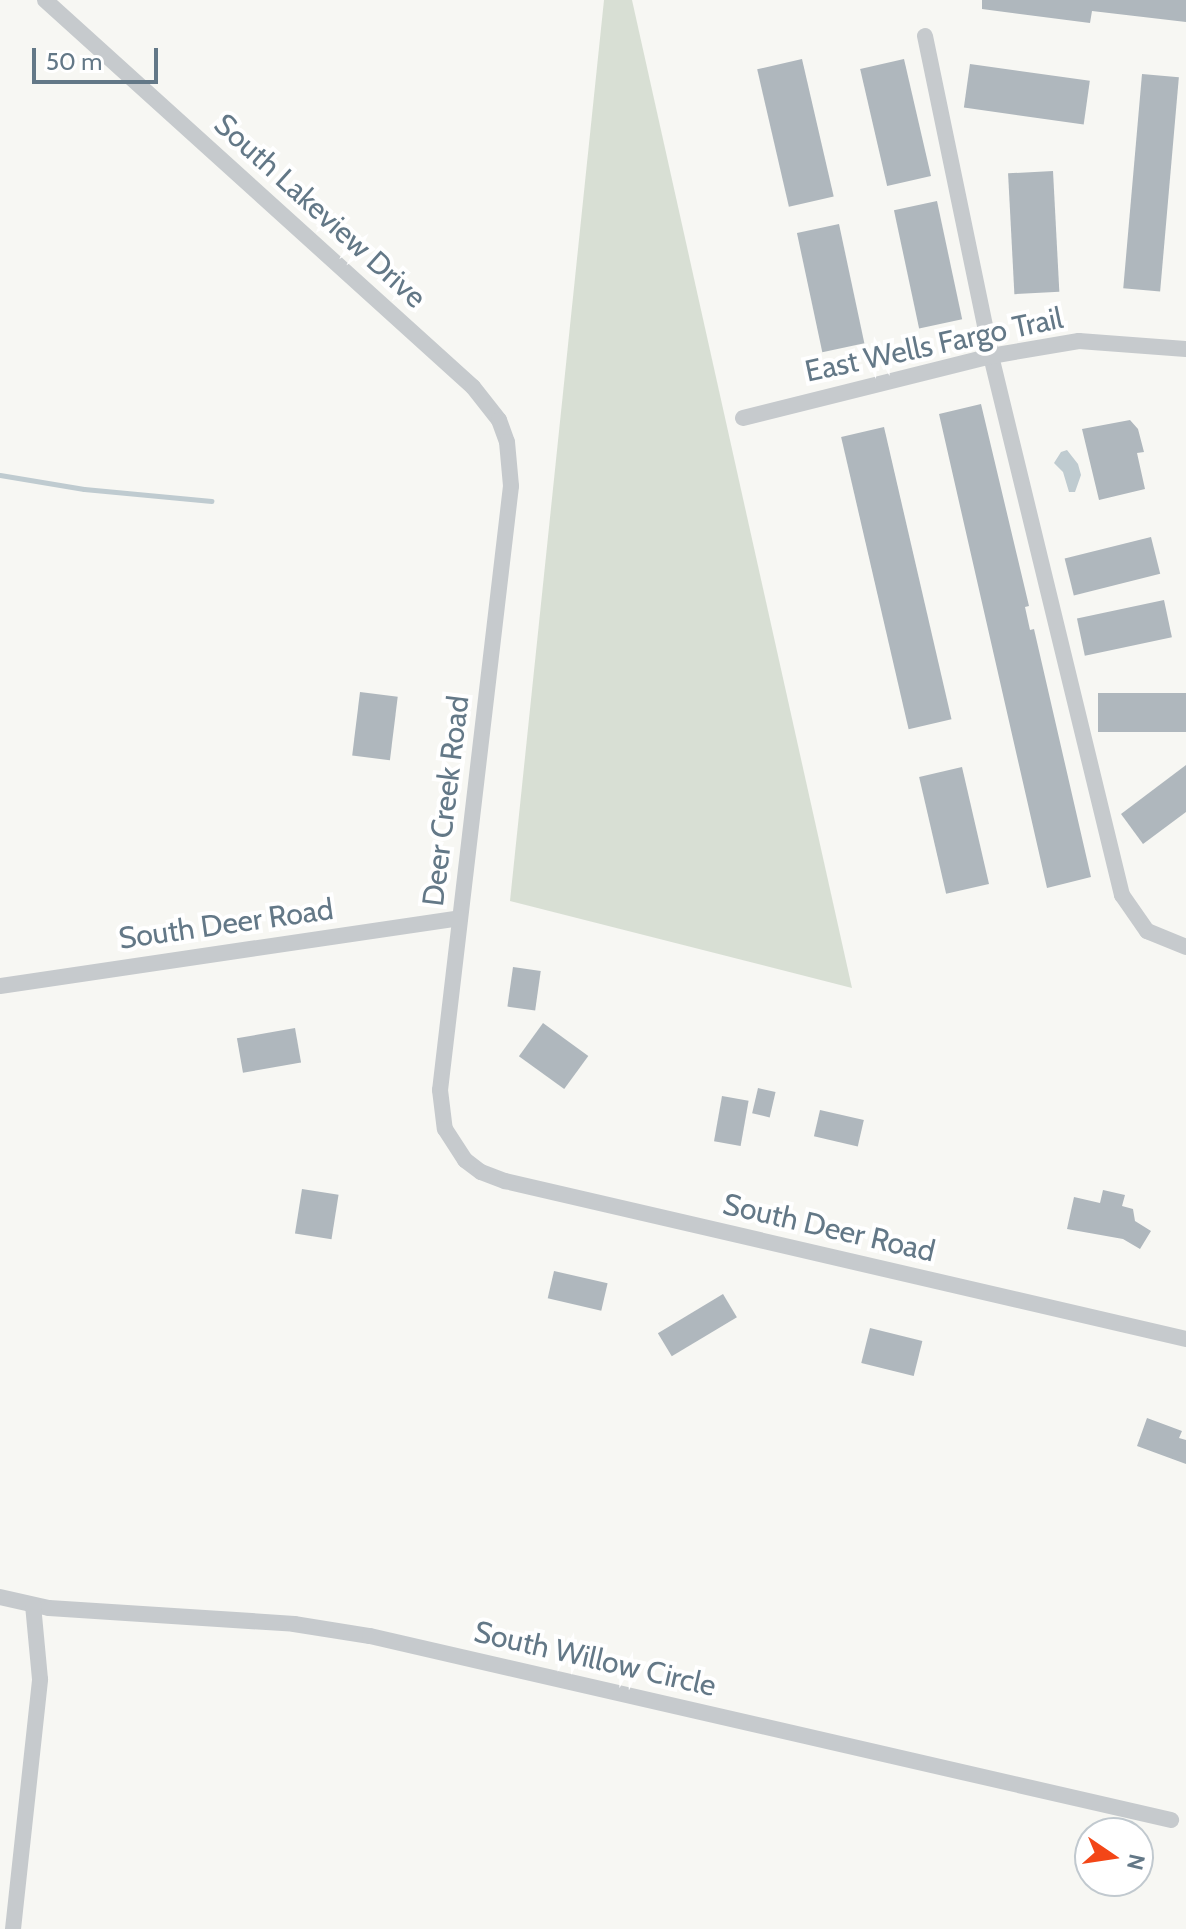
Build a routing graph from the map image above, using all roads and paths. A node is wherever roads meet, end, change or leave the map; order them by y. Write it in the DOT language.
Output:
graph roads {
  1 [pos="45,0"];
  2 [pos="925,36"];
  3 [pos="1186,349"];
  4 [pos="991,356"];
  5 [pos="743,418"];
  6 [pos="507,442"];
  7 [pos="460,918"];
  8 [pos="1186,947"];
  9 [pos="0,986"];
  10 [pos="465,1160"];
  11 [pos="1186,1339"];
  12 [pos="0,1597"];
  13 [pos="33,1605"];
  14 [pos="1171,1820"];
  15 [pos="13,1929"];
  1 -- 6 [label="street, South Lakeview Drive"];
  2 -- 4 [label="street"];
  3 -- 4 [label="street, East Wells Fargo Trail"];
  4 -- 5 [label="street, East Wells Fargo Trail"];
  4 -- 8 [label="street"];
  6 -- 7 [label="street, Deer Creek Road"];
  7 -- 9 [label="street, South Deer Road"];
  7 -- 10 [label="street, Deer Creek Road"];
  10 -- 11 [label="street, South Deer Road"];
  12 -- 13 [label="street, South Willow Circle"];
  13 -- 14 [label="street, South Willow Circle"];
  13 -- 15 [label="street"];
}
